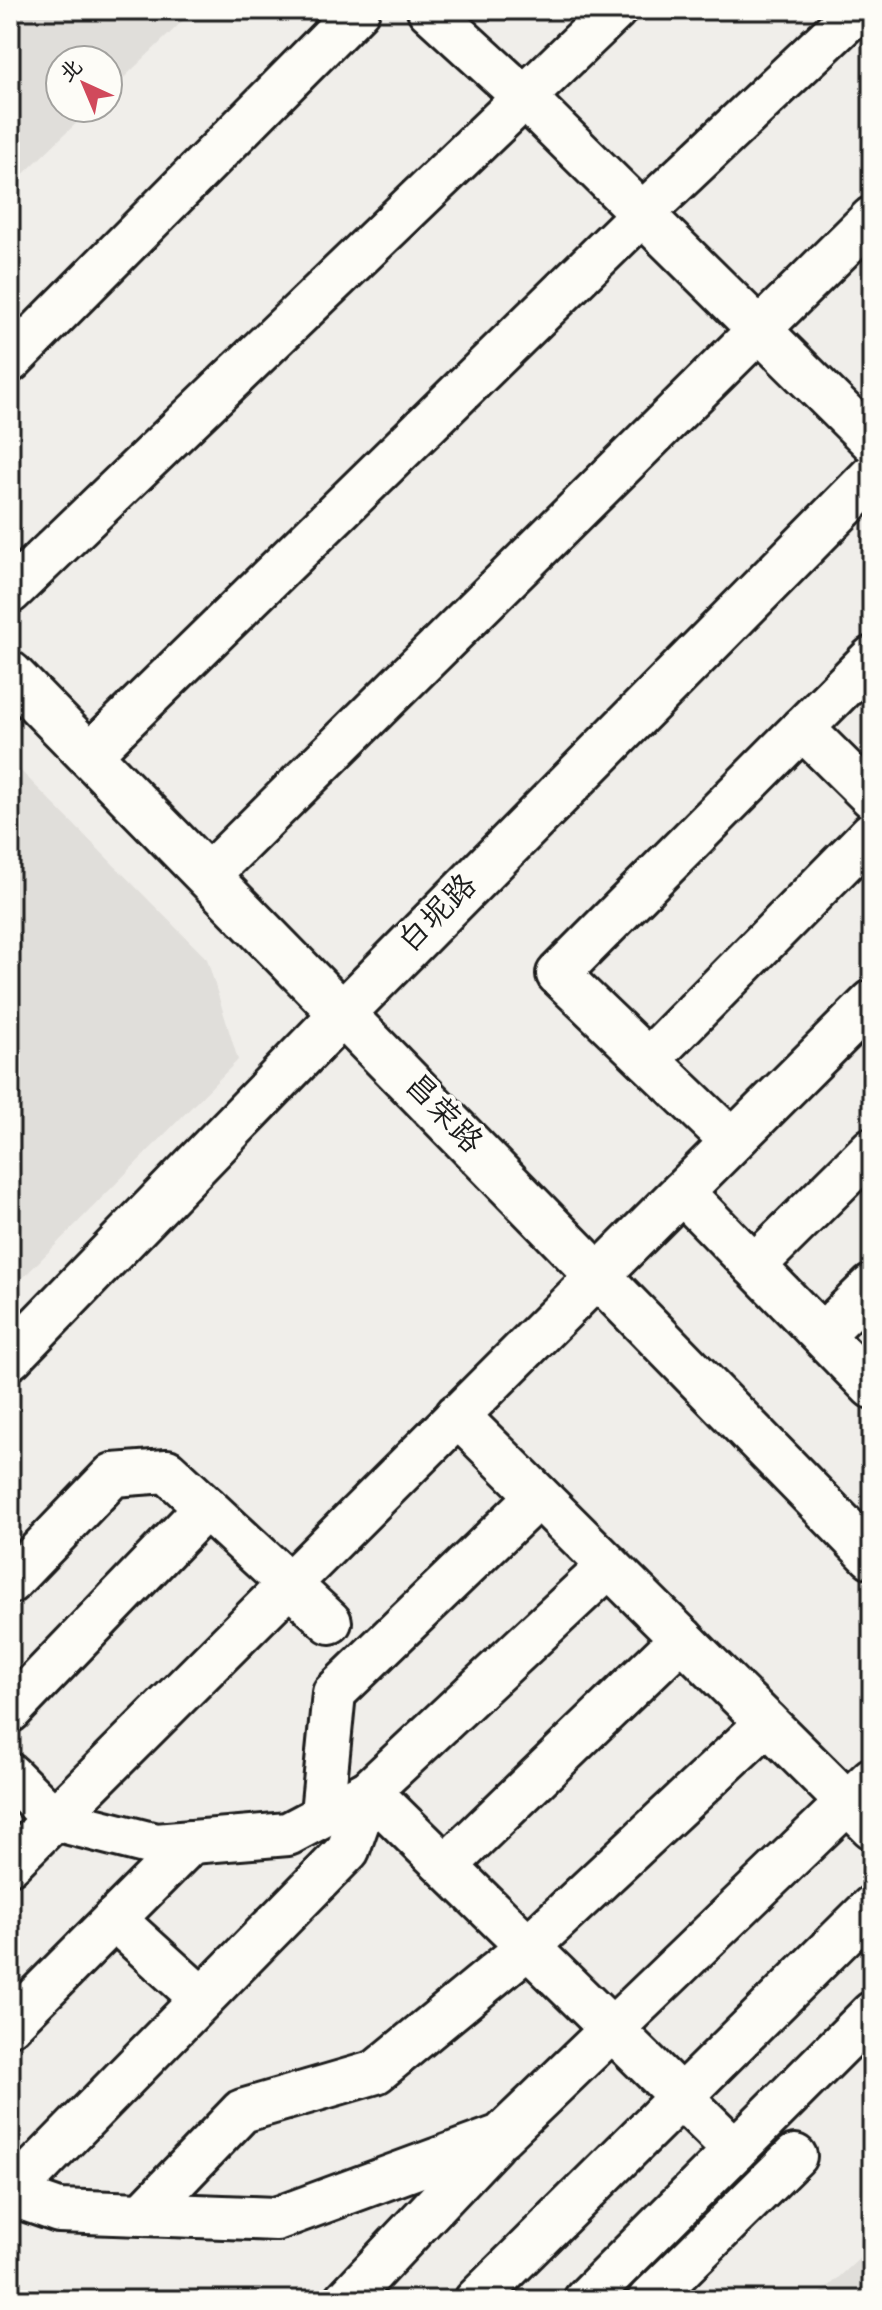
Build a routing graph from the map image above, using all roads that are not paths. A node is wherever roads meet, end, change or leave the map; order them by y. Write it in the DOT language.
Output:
graph roads {
  1 [pos="358,10"];
  2 [pos="429,10"];
  3 [pos="615,10"];
  4 [pos="858,10"];
  5 [pos="524,97"];
  6 [pos="642,214"];
  7 [pos="872,218"];
  8 [pos="757,328"];
  9 [pos="10,361"];
  10 [pos="872,441"];
  11 [pos="872,477"];
  12 [pos="10,592"];
  13 [pos="872,658"];
  14 [pos="10,674"];
  15 [pos="802,728"];
  16 [pos="89,755"];
  17 [pos="872,797"];
  18 [pos="872,833"];
  19 [pos="207,876"];
  20 [pos="343,1013"];
  21 [pos="865,1024"];
  22 [pos="648,1060"];
  23 [pos="732,1141"];
  24 [pos="872,1149"];
  25 [pos="682,1192"];
  26 [pos="754,1266"];
  27 [pos="597,1275"];
  28 [pos="872,1286"];
  29 [pos="822,1335"];
  30 [pos="10,1357"];
  31 [pos="872,1387"];
  32 [pos="457,1415"];
  33 [pos="538,1496"];
  34 [pos="206,1507"];
  35 [pos="872,1556"];
  36 [pos="609,1566"];
  37 [pos="10,1582"];
  38 [pos="289,1583"];
  39 [pos="330,1622"];
  40 [pos="682,1638"];
  41 [pos="10,1711"];
  42 [pos="767,1723"];
  43 [pos="10,1775"];
  44 [pos="369,1791"];
  45 [pos="864,1803"];
  46 [pos="322,1813"];
  47 [pos="54,1819"];
  48 [pos="191,1842"];
  49 [pos="10,1863"];
  50 [pos="446,1866"];
  51 [pos="872,1907"];
  52 [pos="114,1919"];
  53 [pos="528,1947"];
  54 [pos="202,1999"];
  55 [pos="872,2013"];
  56 [pos="10,2024"];
  57 [pos="611,2029"];
  58 [pos="680,2098"];
  59 [pos="501,2136"];
  60 [pos="735,2150"];
  61 [pos="795,2156"];
  62 [pos="10,2195"];
  63 [pos="143,2214"];
  64 [pos="346,2300"];
  65 [pos="476,2300"];
  66 [pos="585,2300"];
  67 [pos="649,2300"];
  1 -- 9 [label="street"];
  2 -- 5 [label="street"];
  3 -- 5 [label="street"];
  4 -- 6 [label="street"];
  5 -- 6 [label="street"];
  5 -- 12 [label="street"];
  6 -- 8 [label="street"];
  6 -- 16 [label="street"];
  7 -- 8 [label="street"];
  8 -- 10 [label="street"];
  8 -- 19 [label="street"];
  11 -- 20 [label="street, 白坭路"];
  13 -- 15 [label="street"];
  14 -- 16 [label="street, 昌荣路"];
  15 -- 17 [label="street"];
  15 -- 22 [label="street"];
  16 -- 19 [label="street, 昌荣路"];
  18 -- 22 [label="street"];
  19 -- 20 [label="street, 昌荣路"];
  20 -- 27 [label="street, 昌荣路"];
  20 -- 30 [label="street, 白坭路"];
  21 -- 23 [label="street"];
  22 -- 23 [label="street"];
  23 -- 25 [label="street"];
  24 -- 26 [label="street"];
  25 -- 26 [label="street"];
  25 -- 27 [label="street"];
  26 -- 29 [label="street"];
  27 -- 32 [label="street"];
  27 -- 35 [label="street, 昌荣路"];
  28 -- 29 [label="street"];
  29 -- 31 [label="street"];
  32 -- 33 [label="street"];
  32 -- 38 [label="street"];
  33 -- 36 [label="street"];
  33 -- 46 [label="street"];
  34 -- 37 [label="street"];
  34 -- 38 [label="street"];
  34 -- 41 [label="street"];
  36 -- 40 [label="street"];
  36 -- 44 [label="street"];
  38 -- 39 [label="street"];
  38 -- 47 [label="street"];
  40 -- 42 [label="street"];
  40 -- 50 [label="street"];
  42 -- 45 [label="street"];
  42 -- 53 [label="street"];
  43 -- 47 [label="street"];
  44 -- 46 [label="street"];
  44 -- 50 [label="street"];
  44 -- 54 [label="street"];
  45 -- 57 [label="street"];
  46 -- 48 [label="street"];
  47 -- 48 [label="street"];
  47 -- 49 [label="street"];
  48 -- 52 [label="street"];
  50 -- 53 [label="street"];
  51 -- 58 [label="street"];
  52 -- 54 [label="street"];
  52 -- 56 [label="street"];
  53 -- 57 [label="street"];
  53 -- 63 [label="street"];
  54 -- 62 [label="street"];
  55 -- 60 [label="street"];
  57 -- 58 [label="street"];
  57 -- 59 [label="street"];
  58 -- 60 [label="street"];
  58 -- 65 [label="street"];
  59 -- 63 [label="street"];
  59 -- 64 [label="street"];
  60 -- 66 [label="street"];
  61 -- 67 [label="street"];
  62 -- 63 [label="street"];
}
